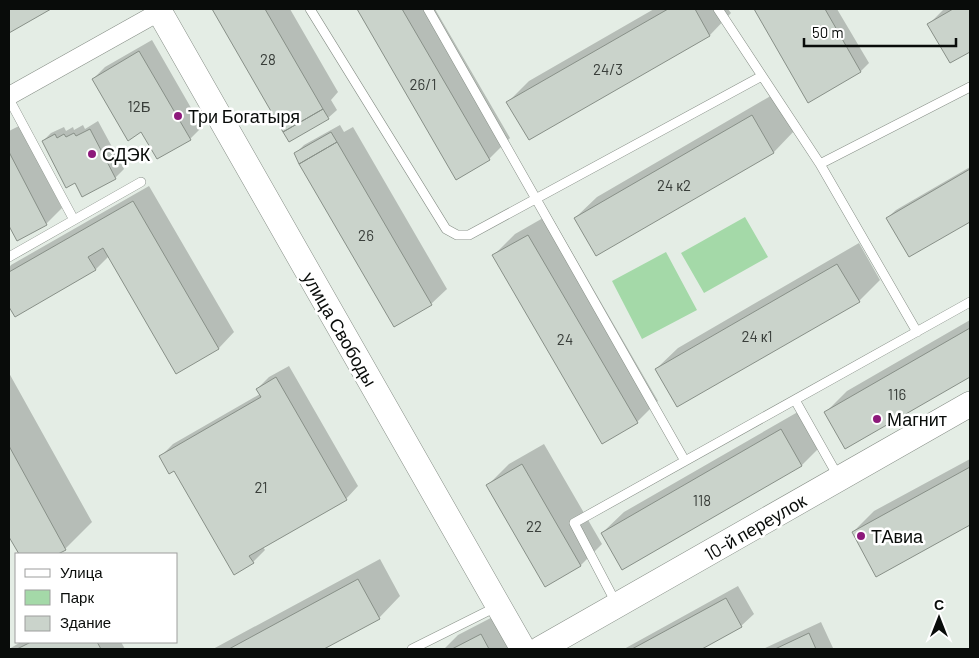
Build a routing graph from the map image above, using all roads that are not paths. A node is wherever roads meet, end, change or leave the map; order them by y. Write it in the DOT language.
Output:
graph roads {
  1 [pos="310,9"];
  2 [pos="428,9"];
  3 [pos="718,9"];
  4 [pos="158,10"];
  5 [pos="762,76"];
  6 [pos="970,87"];
  7 [pos="9,98"];
  8 [pos="820,164"];
  9 [pos="141,182"];
  10 [pos="536,198"];
  11 [pos="74,220"];
  12 [pos="9,257"];
  13 [pos="970,302"];
  14 [pos="917,332"];
  15 [pos="795,400"];
  16 [pos="970,404"];
  17 [pos="685,461"];
  18 [pos="839,479"];
  19 [pos="617,605"];
  20 [pos="498,606"];
  21 [pos="412,649"];
  22 [pos="523,649"];
  23 [pos="540,649"];
  1 -- 10 [label="lane"];
  2 -- 10 [label="lane"];
  3 -- 5 [label="lane"];
  4 -- 7 [label="street"];
  4 -- 20 [label="main road, улица Свободы"];
  5 -- 8 [label="lane"];
  5 -- 10 [label="lane"];
  6 -- 8 [label="lane"];
  7 -- 11 [label="lane"];
  8 -- 14 [label="lane"];
  9 -- 11 [label="lane"];
  10 -- 17 [label="lane"];
  11 -- 12 [label="lane"];
  13 -- 14 [label="lane"];
  14 -- 15 [label="lane"];
  15 -- 17 [label="lane"];
  15 -- 18 [label="lane"];
  16 -- 18 [label="main road, 10-й переулок"];
  17 -- 19 [label="lane"];
  18 -- 19 [label="main road, 10-й переулок"];
  19 -- 23 [label="main road, 10-й переулок"];
  20 -- 21 [label="lane"];
  20 -- 22 [label="main road, улица Свободы"];
}
